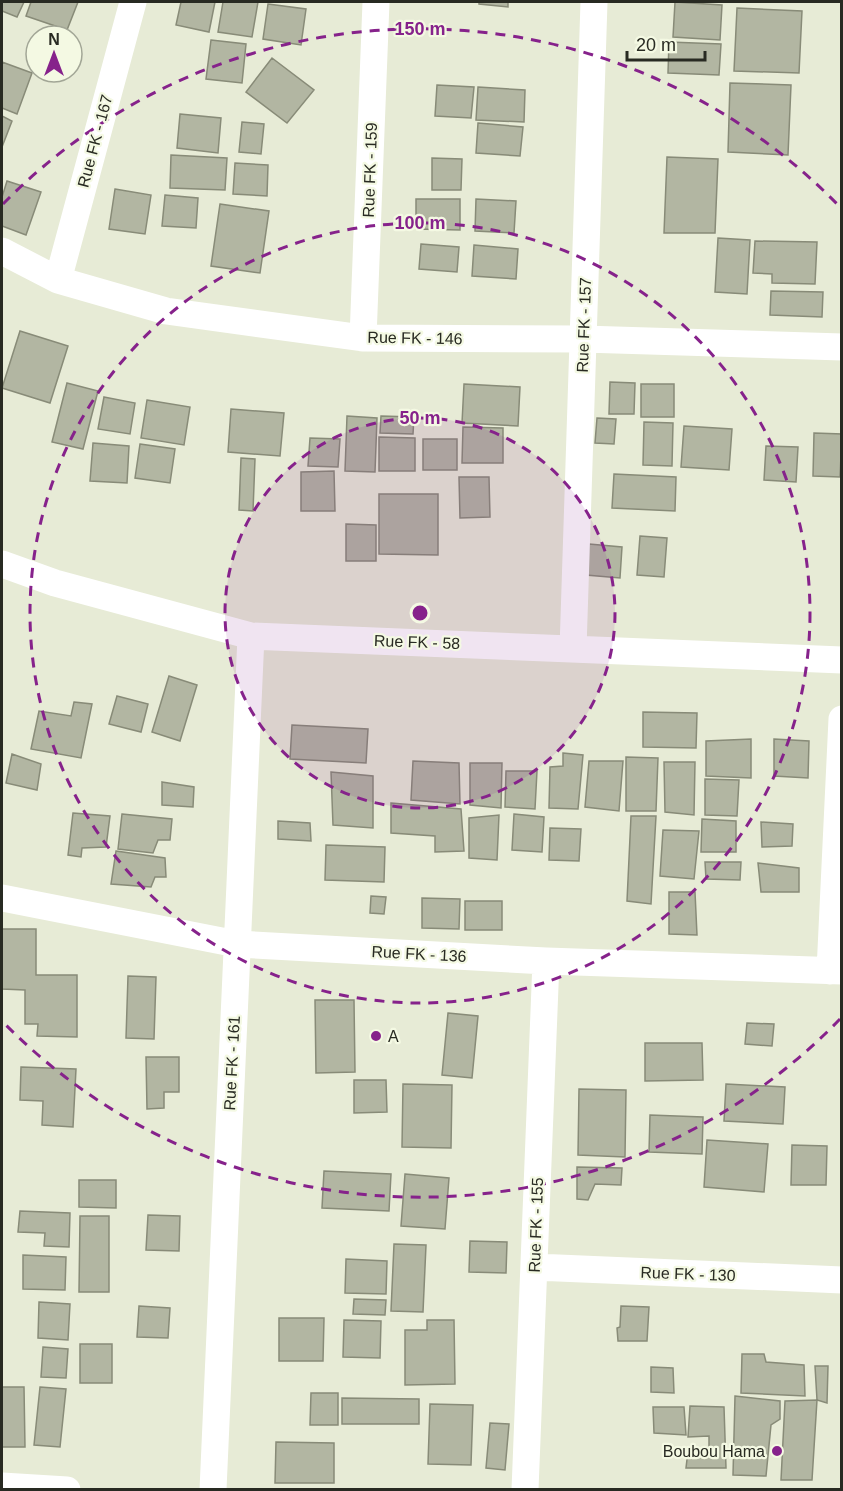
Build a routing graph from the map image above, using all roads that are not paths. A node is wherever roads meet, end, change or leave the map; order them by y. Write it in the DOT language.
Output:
graph roads {
  1 [pos="134,2"];
  2 [pos="376,2"];
  3 [pos="594,2"];
  4 [pos="2,251"];
  5 [pos="58,280"];
  6 [pos="363,338"];
  7 [pos="583,339"];
  8 [pos="842,347"];
  9 [pos="2,564"];
  10 [pos="251,636"];
  11 [pos="573,649"];
  12 [pos="842,660"];
  13 [pos="842,718"];
  14 [pos="2,898"];
  15 [pos="237,944"];
  16 [pos="546,961"];
  17 [pos="836,971"];
  18 [pos="535,1267"];
  19 [pos="842,1280"];
  20 [pos="2,1486"];
  21 [pos="67,1490"];
  22 [pos="213,1490"];
  23 [pos="525,1490"];
  1 -- 5 [label="street, Rue FK - 167"];
  2 -- 6 [label="street, Rue FK - 159"];
  3 -- 7 [label="street, Rue FK - 157"];
  4 -- 5 [label="street, Rue FK - 146"];
  5 -- 6 [label="street, Rue FK - 146"];
  6 -- 7 [label="street, Rue FK - 146"];
  7 -- 8 [label="street, Rue FK - 146"];
  7 -- 11 [label="street, Rue FK - 157"];
  9 -- 10 [label="street, Rue FK - 58"];
  10 -- 11 [label="street, Rue FK - 58"];
  10 -- 15 [label="street, Rue FK - 161"];
  11 -- 12 [label="street, Rue FK - 58"];
  13 -- 17 [label="street"];
  14 -- 15 [label="street, Rue FK - 136"];
  15 -- 16 [label="street, Rue FK - 136"];
  15 -- 22 [label="street, Rue FK - 161"];
  16 -- 17 [label="street, Rue FK - 136"];
  16 -- 18 [label="street, Rue FK - 155"];
  18 -- 19 [label="street, Rue FK - 130"];
  18 -- 23 [label="street, Rue FK - 155"];
  20 -- 21 [label="street"];
}
